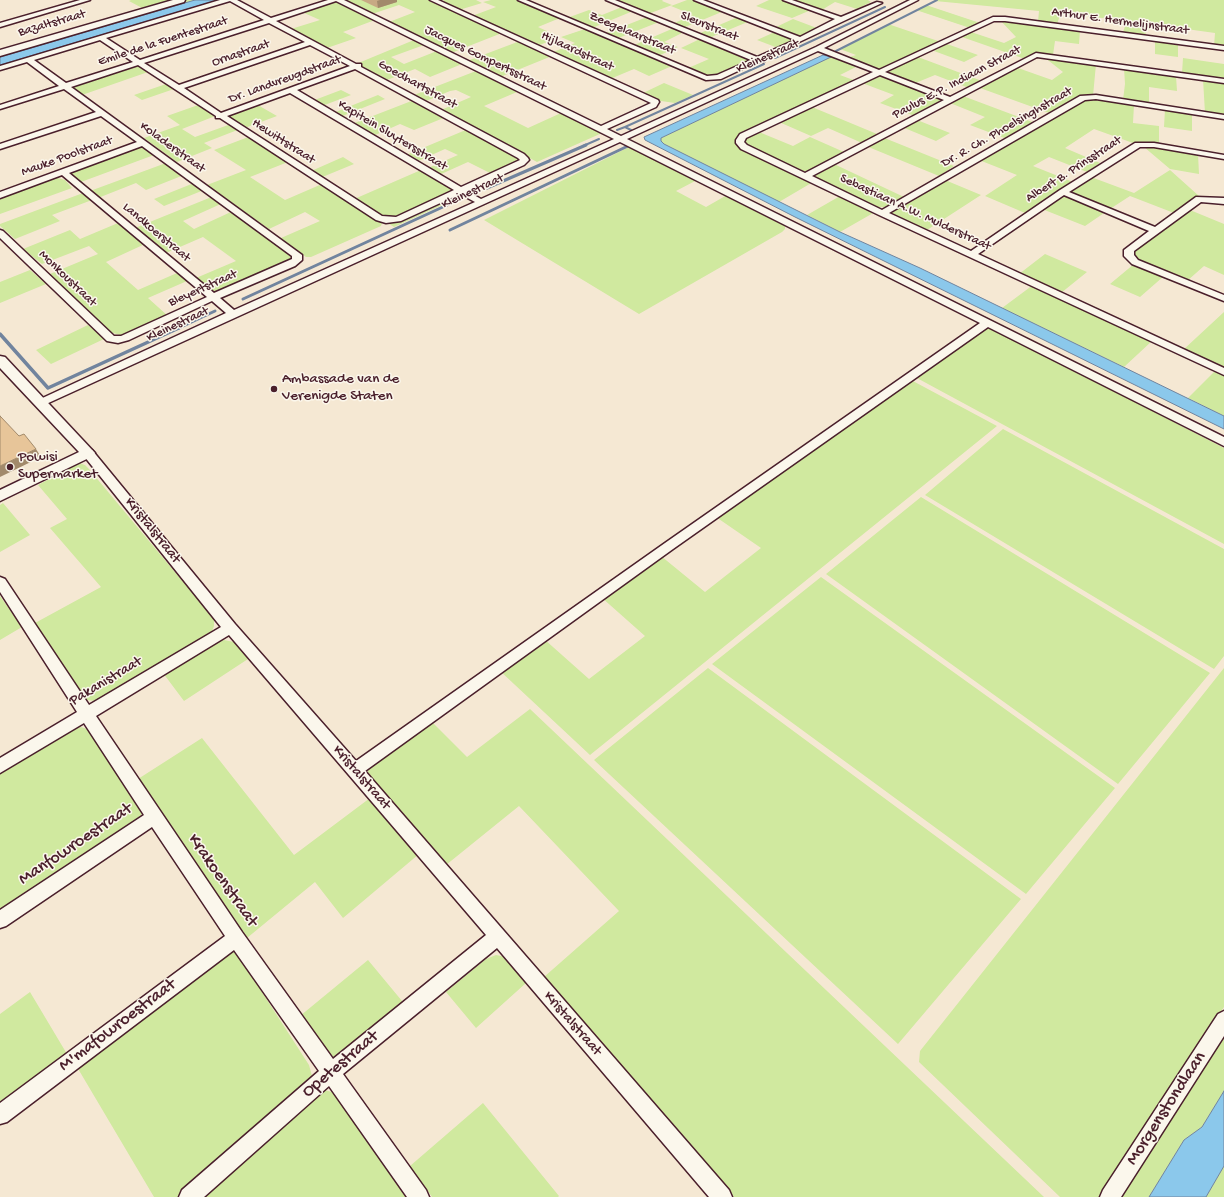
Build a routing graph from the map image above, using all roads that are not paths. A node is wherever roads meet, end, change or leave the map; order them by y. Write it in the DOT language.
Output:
graph roads {
  1 [pos="87,0"];
  2 [pos="181,0"];
  3 [pos="226,0"];
  4 [pos="232,0"];
  5 [pos="334,0"];
  6 [pos="339,0"];
  7 [pos="521,0"];
  8 [pos="609,0"];
  9 [pos="697,0"];
  10 [pos="786,0"];
  11 [pos="872,0"];
  12 [pos="915,0"];
  13 [pos="437,1"];
  14 [pos="879,3"];
  15 [pos="896,9"];
  16 [pos="842,19"];
  17 [pos="270,20"];
  18 [pos="0,25"];
  19 [pos="101,38"];
  20 [pos="799,39"];
  21 [pos="312,42"];
  22 [pos="818,48"];
  23 [pos="1224,48"];
  24 [pos="0,54"];
  25 [pos="757,59"];
  26 [pos="29,60"];
  27 [pos="138,62"];
  28 [pos="358,66"];
  29 [pos="777,67"];
  30 [pos="0,68"];
  31 [pos="880,73"];
  32 [pos="1224,81"];
  33 [pos="64,86"];
  34 [pos="177,88"];
  35 [pos="291,90"];
  36 [pos="950,100"];
  37 [pos="0,107"];
  38 [pos="102,113"];
  39 [pos="219,116"];
  40 [pos="1224,117"];
  41 [pos="600,129"];
  42 [pos="621,138"];
  43 [pos="143,143"];
  44 [pos="0,147"];
  45 [pos="1224,156"];
  46 [pos="62,172"];
  47 [pos="806,176"];
  48 [pos="459,190"];
  49 [pos="1063,192"];
  50 [pos="0,195"];
  51 [pos="1224,201"];
  52 [pos="480,202"];
  53 [pos="882,213"];
  54 [pos="1154,230"];
  55 [pos="0,233"];
  56 [pos="972,254"];
  57 [pos="297,260"];
  58 [pos="214,297"];
  59 [pos="1224,298"];
  60 [pos="233,314"];
  61 [pos="988,323"];
  62 [pos="118,340"];
  63 [pos="0,360"];
  64 [pos="1224,372"];
  65 [pos="40,403"];
  66 [pos="1224,442"];
  67 [pos="88,453"];
  68 [pos="0,496"];
  69 [pos="0,582"];
  70 [pos="230,628"];
  71 [pos="85,714"];
  72 [pos="0,766"];
  73 [pos="355,770"];
  74 [pos="154,818"];
  75 [pos="0,920"];
  76 [pos="497,937"];
  77 [pos="236,938"];
  78 [pos="1224,1020"];
  79 [pos="331,1072"];
  80 [pos="0,1115"];
  81 [pos="189,1197"];
  82 [pos="419,1197"];
  83 [pos="722,1197"];
  84 [pos="1110,1197"];
  1 -- 18 [label="street"];
  2 -- 24 [label="street, Bazaltstraat"];
  3 -- 19 [label="street"];
  4 -- 17 [label="street, Goedhartstraat"];
  5 -- 17 [label="street, Emile de la Fuentestraat"];
  6 -- 41 [label="street, Jacques Gompertsstraat"];
  7 -- 25 [label="street, Zeegelaarstraat"];
  8 -- 25 [label="street, Sleurstraat"];
  9 -- 20 [label="street"];
  10 -- 16 [label="street"];
  11 -- 14 [label="street"];
  12 -- 15 [label="street, Kleinestraat"];
  13 -- 41 [label="street, Hijlaardstraat"];
  14 -- 15 [label="street"];
  14 -- 16 [label="street"];
  15 -- 22 [label="street, Kleinestraat"];
  16 -- 20 [label="street"];
  17 -- 21 [label="street, Goedhartstraat"];
  17 -- 27 [label="street, Emile de la Fuentestraat"];
  19 -- 26 [label="street"];
  19 -- 27 [label="street, Hewittstraat"];
  20 -- 25 [label="street"];
  21 -- 28 [label="street, Goedhartstraat"];
  21 -- 34 [label="street, Ornastraat"];
  22 -- 29 [label="street, Kleinestraat"];
  22 -- 31 [label="street"];
  23 -- 31 [label="street, Arthur E. Hermelijnstraat"];
  25 -- 29 [label="street, Sleurstraat"];
  26 -- 30 [label="street"];
  26 -- 33 [label="street, Koladerstraat"];
  27 -- 33 [label="street, Emile de la Fuentestraat"];
  27 -- 34 [label="street, Hewittstraat"];
  28 -- 35 [label="street, Dr. Landvreugdstraat"];
  28 -- 48 [label="street, Goedhartstraat"];
  29 -- 42 [label="street, Kleinestraat"];
  31 -- 36 [label="street"];
  31 -- 47 [label="street, Sebastiaan A.W. Mulderstraat"];
  32 -- 36 [label="street, Paulus E.P. Indiaan Straat"];
  33 -- 37 [label="street, Emile de la Fuentestraat"];
  33 -- 38 [label="street, Koladerstraat"];
  34 -- 39 [label="street, Hewittstraat"];
  35 -- 39 [label="street, Dr. Landvreugdstraat"];
  35 -- 48 [label="street, Kapitein Sluytersstraat"];
  36 -- 47 [label="street, Paulus E.P. Indiaan Straat"];
  38 -- 43 [label="street, Koladerstraat"];
  38 -- 44 [label="street"];
  39 -- 48 [label="street, Hewittstraat"];
  40 -- 53 [label="street, Dr. R. Ch. Phoelsinghstraat"];
  41 -- 42 [label="street, Jacques Gompertsstraat"];
  42 -- 52 [label="street, Kleinestraat"];
  42 -- 61 [label="street, Jacques Gompertsstraat"];
  43 -- 46 [label="street, Mauke Poolstraat"];
  43 -- 57 [label="street, Koladerstraat"];
  45 -- 49 [label="street, Albert B. Prinsstraat"];
  46 -- 50 [label="street, Mauke Poolstraat"];
  46 -- 58 [label="street, Landkoerstraat"];
  47 -- 53 [label="street, Sebastiaan A.W. Mulderstraat"];
  48 -- 52 [label="street, Kapitein Sluytersstraat"];
  49 -- 54 [label="street"];
  49 -- 56 [label="street, Albert B. Prinsstraat"];
  51 -- 54 [label="street"];
  52 -- 60 [label="street, Kleinestraat"];
  53 -- 56 [label="street, Sebastiaan A.W. Mulderstraat"];
  54 -- 59 [label="street"];
  55 -- 62 [label="street, Monkoustraat"];
  56 -- 64 [label="street, Sebastiaan A.W. Mulderstraat"];
  57 -- 58 [label="street, Bleyertstraat"];
  58 -- 60 [label="street, Landkoerstraat"];
  58 -- 62 [label="street, Bleyertstraat"];
  60 -- 65 [label="street, Kleinestraat"];
  61 -- 66 [label="street, Jacques Gompertsstraat"];
  61 -- 73 [label="street"];
  63 -- 65 [label="street, Kristalstraat"];
  65 -- 67 [label="street, Kristalstraat"];
  67 -- 68 [label="street"];
  67 -- 70 [label="street, Kristalstraat"];
  69 -- 71 [label="street, Krakoenstraat"];
  70 -- 71 [label="street, Pakanistraat"];
  70 -- 73 [label="street, Kristalstraat"];
  71 -- 72 [label="street, Pakanistraat"];
  71 -- 74 [label="street, Krakoenstraat"];
  73 -- 76 [label="street, Kristalstraat"];
  74 -- 75 [label="street, Manfowroestraat"];
  74 -- 77 [label="street, Krakoenstraat"];
  76 -- 79 [label="street, Opetestraat"];
  76 -- 83 [label="street, Kristalstraat"];
  77 -- 79 [label="street, Krakoenstraat"];
  77 -- 80 [label="street, M'mafowroestraat"];
  78 -- 84 [label="street, Morgenstondlaan"];
  79 -- 81 [label="street, Opetestraat"];
  79 -- 82 [label="street, Krakoenstraat"];
}
